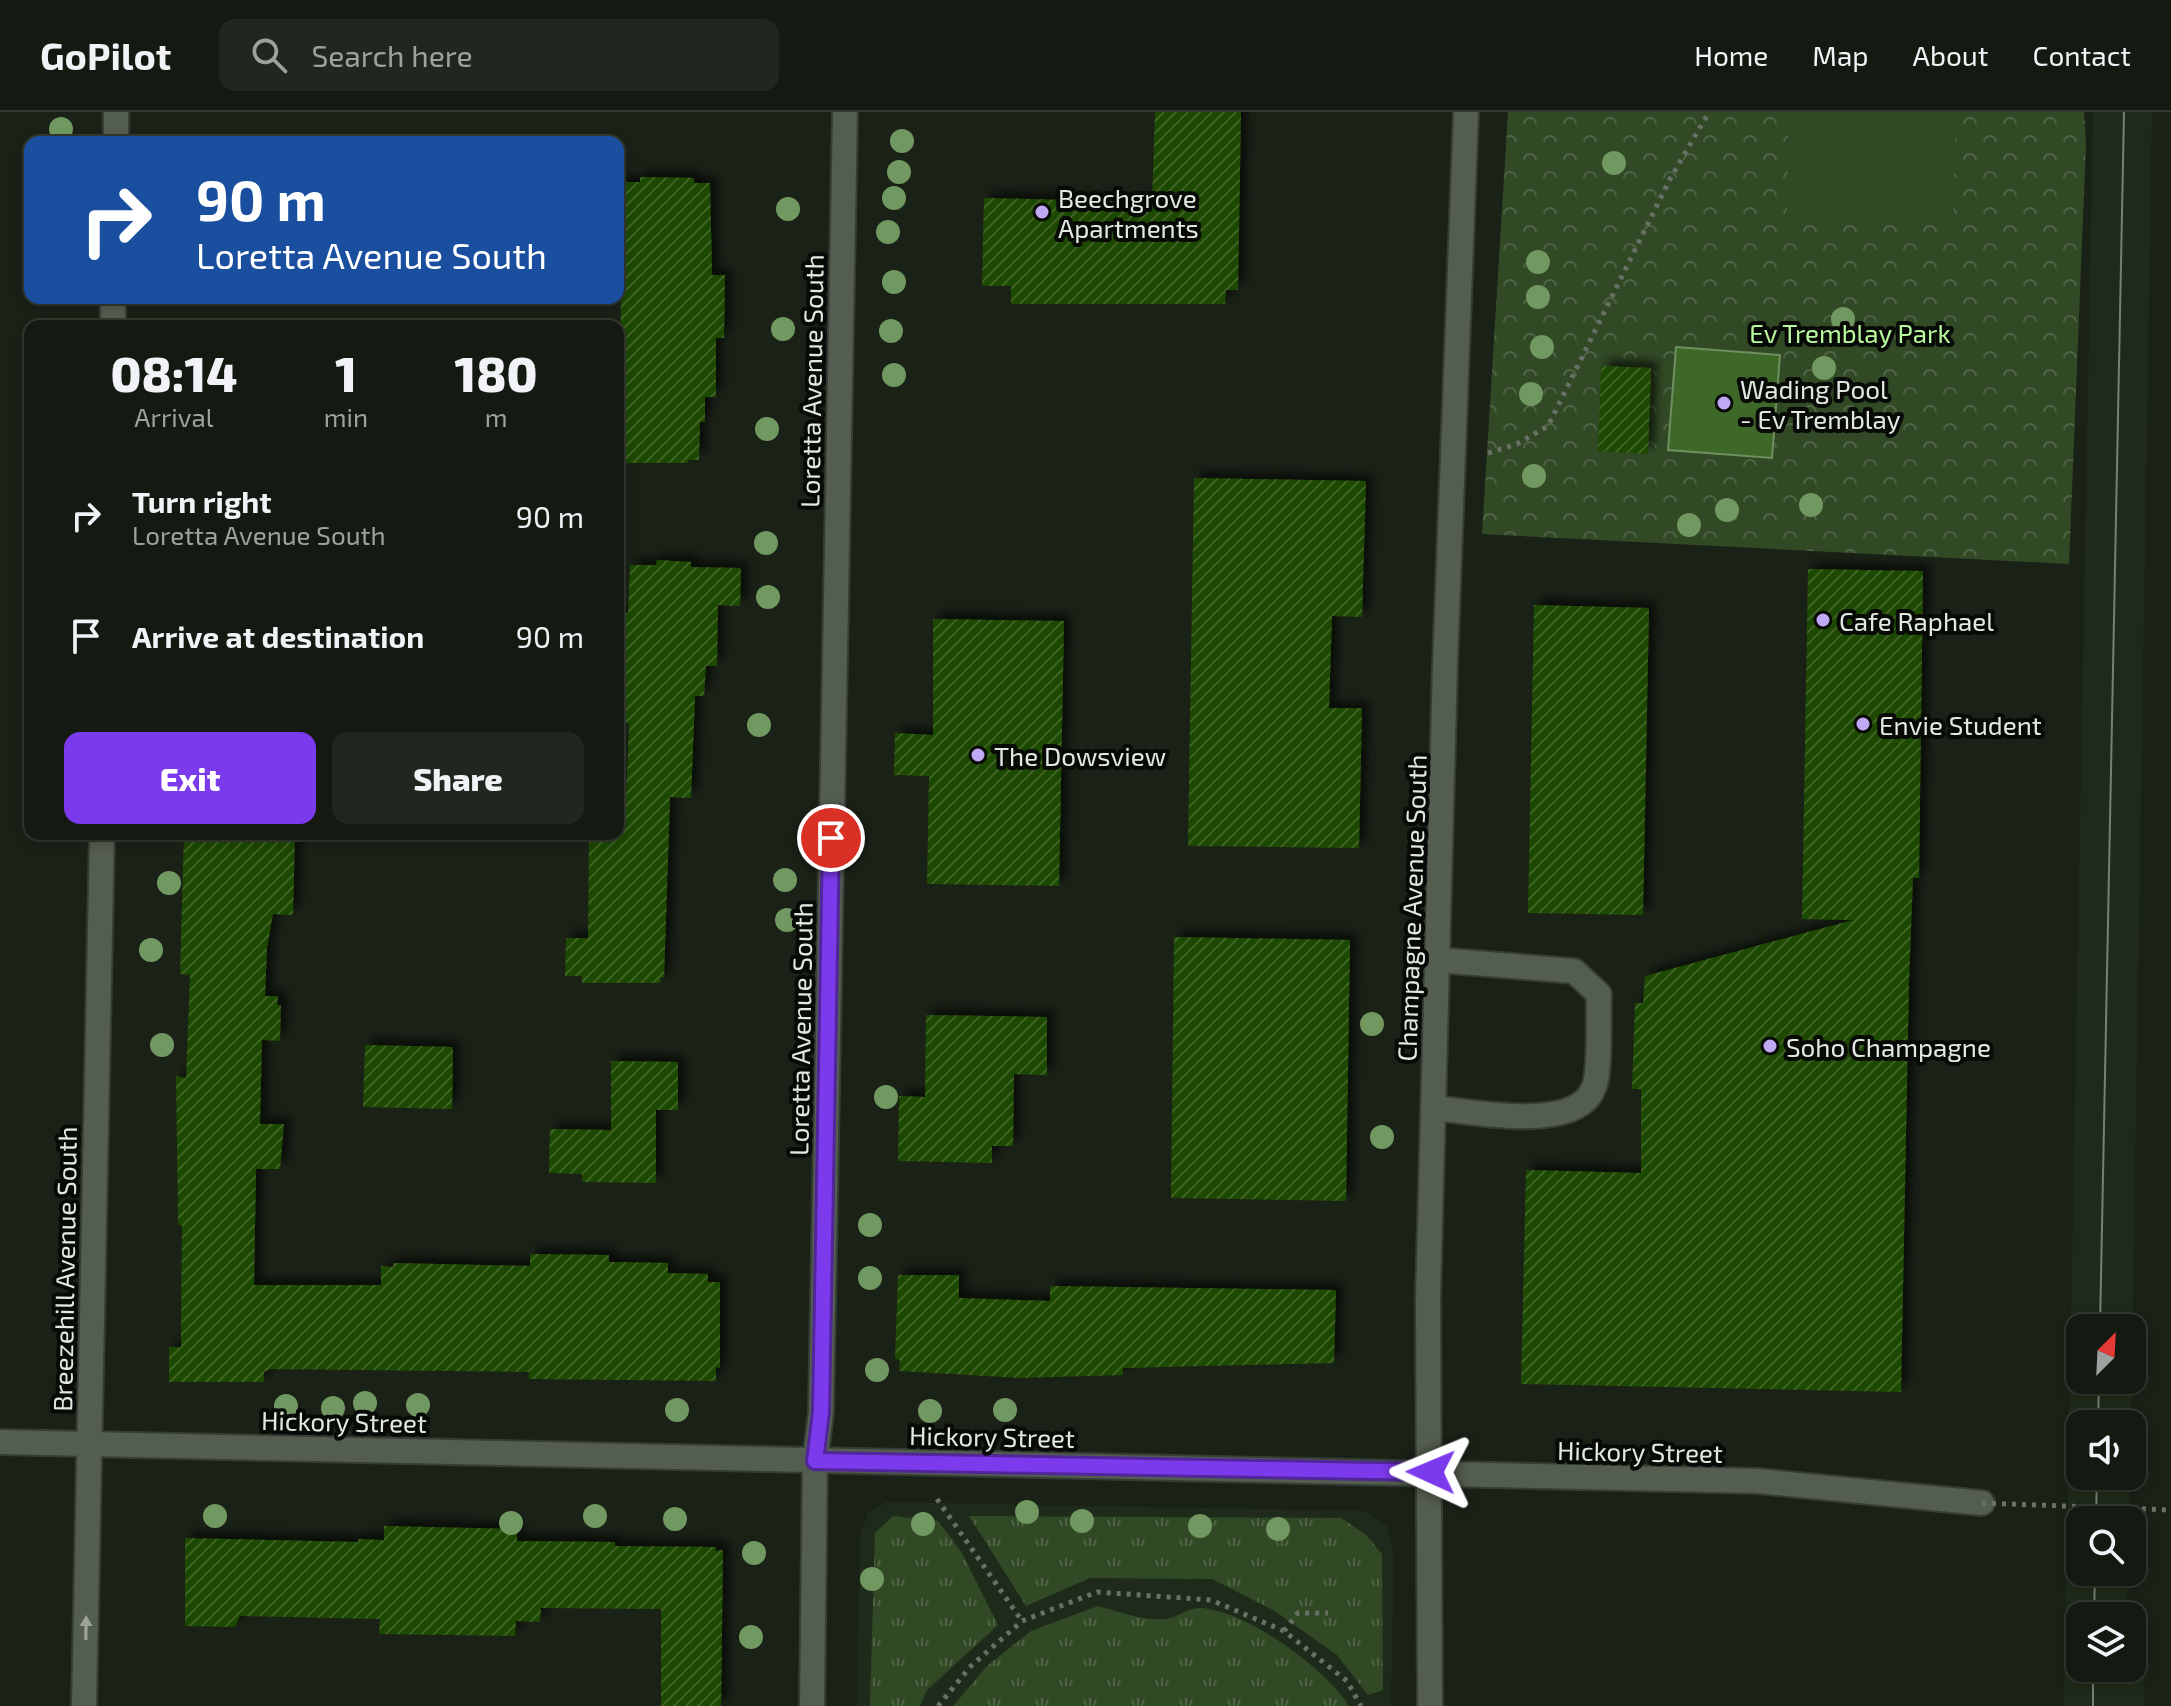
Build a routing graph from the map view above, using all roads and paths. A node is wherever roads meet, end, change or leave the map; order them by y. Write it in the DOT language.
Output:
graph roads {
  1 [pos="116,112"];
  2 [pos="845,112"];
  3 [pos="1466,112"];
  4 [pos="1709,112"];
  5 [pos="116,136"];
  6 [pos="1453,463"];
  7 [pos="102,840"];
  8 [pos="1437,960"];
  9 [pos="1433,1108"];
  10 [pos="0,1442"];
  11 [pos="89,1443"];
  12 [pos="815,1461"];
  13 [pos="1431,1472"];
  14 [pos="934,1495"];
  15 [pos="1982,1503"];
  16 [pos="2171,1510"];
  17 [pos="1328,1613"];
  18 [pos="1022,1621"];
  19 [pos="1284,1631"];
  20 [pos="84,1706"];
  21 [pos="812,1706"];
  22 [pos="938,1706"];
  23 [pos="1361,1706"];
  24 [pos="1430,1706"];
  1 -- 5 [label="street"];
  2 -- 12 [label="street, Loretta Avenue South"];
  3 -- 6 [label="street, Champagne Avenue South"];
  4 -- 6 [label="path"];
  6 -- 8 [label="street, Champagne Avenue South"];
  7 -- 11 [label="street, Breezehill Avenue South"];
  8 -- 9 [label="street, Champagne Avenue South"];
  8 -- 9 [label="street"];
  9 -- 13 [label="street, Champagne Avenue South"];
  10 -- 11 [label="street, Hickory Street"];
  11 -- 12 [label="street, Hickory Street"];
  20 -- 11 [label="street, Breezehill Avenue South, one-way"];
  12 -- 13 [label="street, Hickory Street"];
  12 -- 21 [label="street, Loretta Avenue South"];
  13 -- 15 [label="street, Hickory Street"];
  13 -- 24 [label="street, Champagne Avenue South"];
  14 -- 18 [label="path"];
  15 -- 16 [label="path, bridge"];
  17 -- 19 [label="path"];
  18 -- 19 [label="path"];
  18 -- 22 [label="path"];
  19 -- 23 [label="path"];
}
